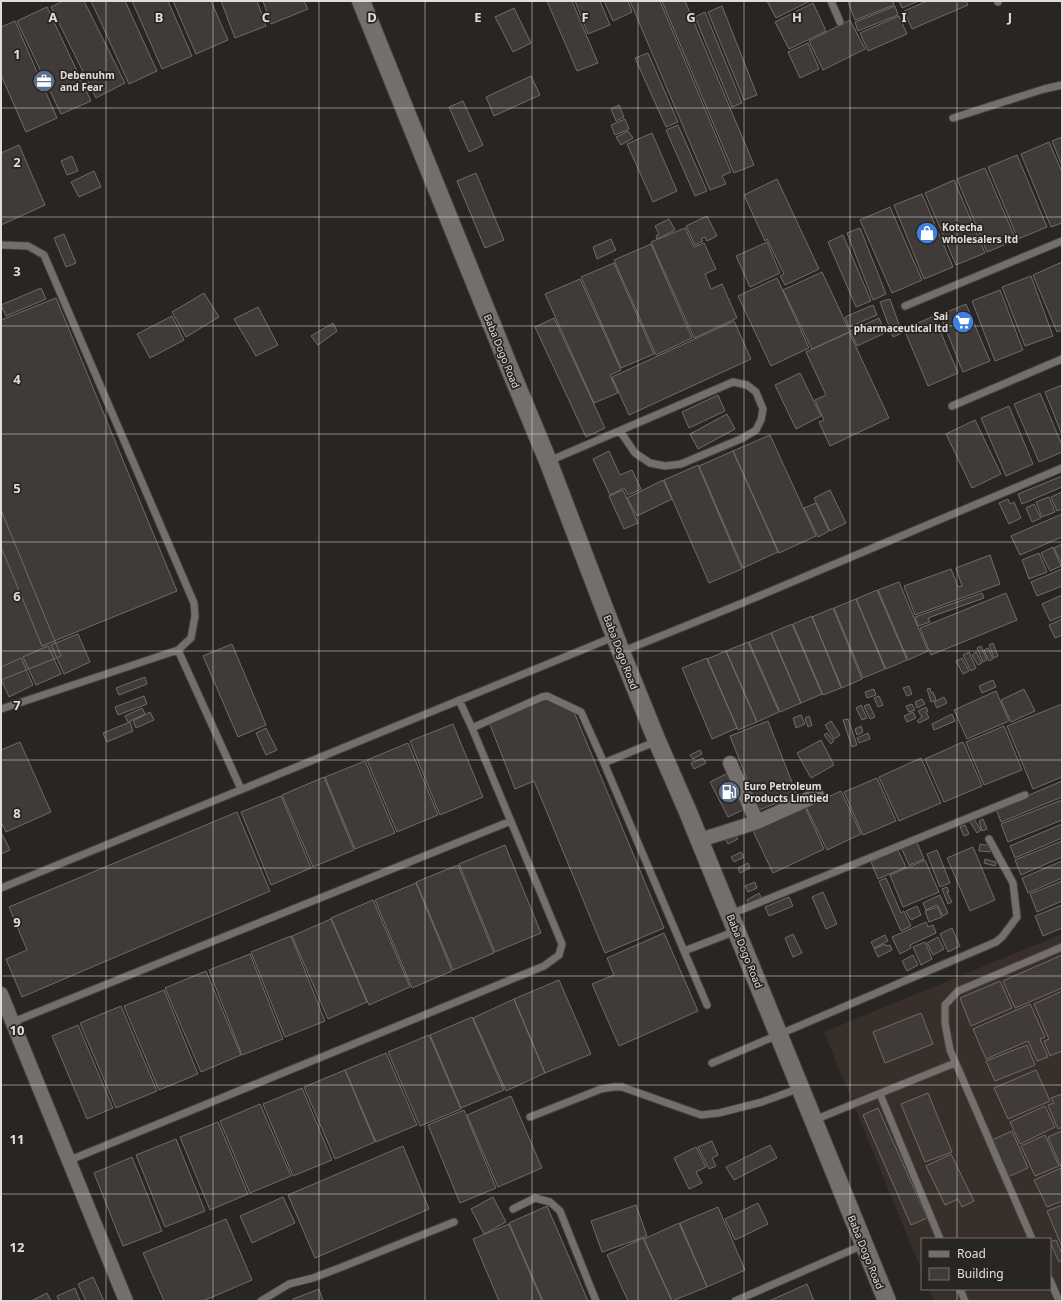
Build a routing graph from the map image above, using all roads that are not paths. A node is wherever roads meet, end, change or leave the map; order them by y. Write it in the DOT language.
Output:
graph roads {
  1 [pos="361,1"];
  2 [pos="831,1"];
  3 [pos="840,22"];
  4 [pos="1062,85"];
  5 [pos="953,118"];
  6 [pos="1062,241"];
  7 [pos="1,245"];
  8 [pos="905,306"];
  9 [pos="1062,359"];
  10 [pos="952,406"];
  11 [pos="620,431"];
  12 [pos="548,461"];
  13 [pos="1062,468"];
  14 [pos="618,644"];
  15 [pos="178,650"];
  16 [pos="459,700"];
  17 [pos="1,709"];
  18 [pos="472,728"];
  19 [pos="657,741"];
  20 [pos="604,763"];
  21 [pos="730,763"];
  22 [pos="241,789"];
  23 [pos="817,795"];
  24 [pos="1025,795"];
  25 [pos="511,821"];
  26 [pos="757,822"];
  27 [pos="989,838"];
  28 [pos="700,840"];
  29 [pos="1,888"];
  30 [pos="733,923"];
  31 [pos="1062,946"];
  32 [pos="684,951"];
  33 [pos="1,994"];
  34 [pos="707,1005"];
  35 [pos="13,1022"];
  36 [pos="778,1034"];
  37 [pos="712,1063"];
  38 [pos="955,1063"];
  39 [pos="800,1088"];
  40 [pos="880,1094"];
  41 [pos="530,1117"];
  42 [pos="814,1120"];
  43 [pos="70,1160"];
  44 [pos="513,1209"];
  45 [pos="454,1222"];
  46 [pos="940,1238"];
  47 [pos="1032,1238"];
  48 [pos="863,1245"];
  49 [pos="1051,1282"];
  50 [pos="960,1290"];
  51 [pos="126,1301"];
  52 [pos="260,1301"];
  53 [pos="596,1301"];
  54 [pos="735,1301"];
  55 [pos="887,1301"];
  56 [pos="965,1301"];
  57 [pos="1059,1301"];
  1 -- 12 [label="street, Baba Dogo Road"];
  2 -- 3 [label="lane"];
  4 -- 5 [label="lane"];
  6 -- 8 [label="lane"];
  7 -- 15 [label="lane"];
  9 -- 10 [label="lane"];
  11 -- 11 [label="lane"];
  11 -- 12 [label="lane"];
  12 -- 14 [label="street, Baba Dogo Road"];
  13 -- 14 [label="lane"];
  14 -- 16 [label="lane"];
  14 -- 19 [label="street, Baba Dogo Road"];
  15 -- 17 [label="lane"];
  15 -- 22 [label="lane"];
  16 -- 18 [label="lane"];
  16 -- 22 [label="lane"];
  18 -- 20 [label="lane"];
  18 -- 25 [label="lane"];
  19 -- 20 [label="lane"];
  19 -- 28 [label="street, Baba Dogo Road"];
  20 -- 32 [label="lane"];
  21 -- 26 [label="street"];
  22 -- 29 [label="lane"];
  23 -- 26 [label="street"];
  24 -- 30 [label="lane"];
  25 -- 35 [label="lane"];
  25 -- 43 [label="lane"];
  26 -- 28 [label="street"];
  27 -- 36 [label="lane"];
  28 -- 30 [label="street, Baba Dogo Road"];
  30 -- 32 [label="lane"];
  30 -- 36 [label="street, Baba Dogo Road"];
  31 -- 38 [label="lane"];
  32 -- 34 [label="lane"];
  33 -- 35 [label="street"];
  35 -- 43 [label="street"];
  36 -- 37 [label="lane"];
  36 -- 39 [label="street, Baba Dogo Road"];
  38 -- 40 [label="lane"];
  38 -- 47 [label="lane"];
  39 -- 41 [label="lane"];
  39 -- 42 [label="street, Baba Dogo Road"];
  40 -- 42 [label="lane"];
  40 -- 46 [label="lane"];
  42 -- 48 [label="street, Baba Dogo Road"];
  43 -- 51 [label="street"];
  44 -- 53 [label="lane"];
  45 -- 52 [label="lane"];
  48 -- 54 [label="lane"];
  48 -- 55 [label="street, Baba Dogo Road"];
  49 -- 57 [label="lane"];
  50 -- 56 [label="lane"];
}
